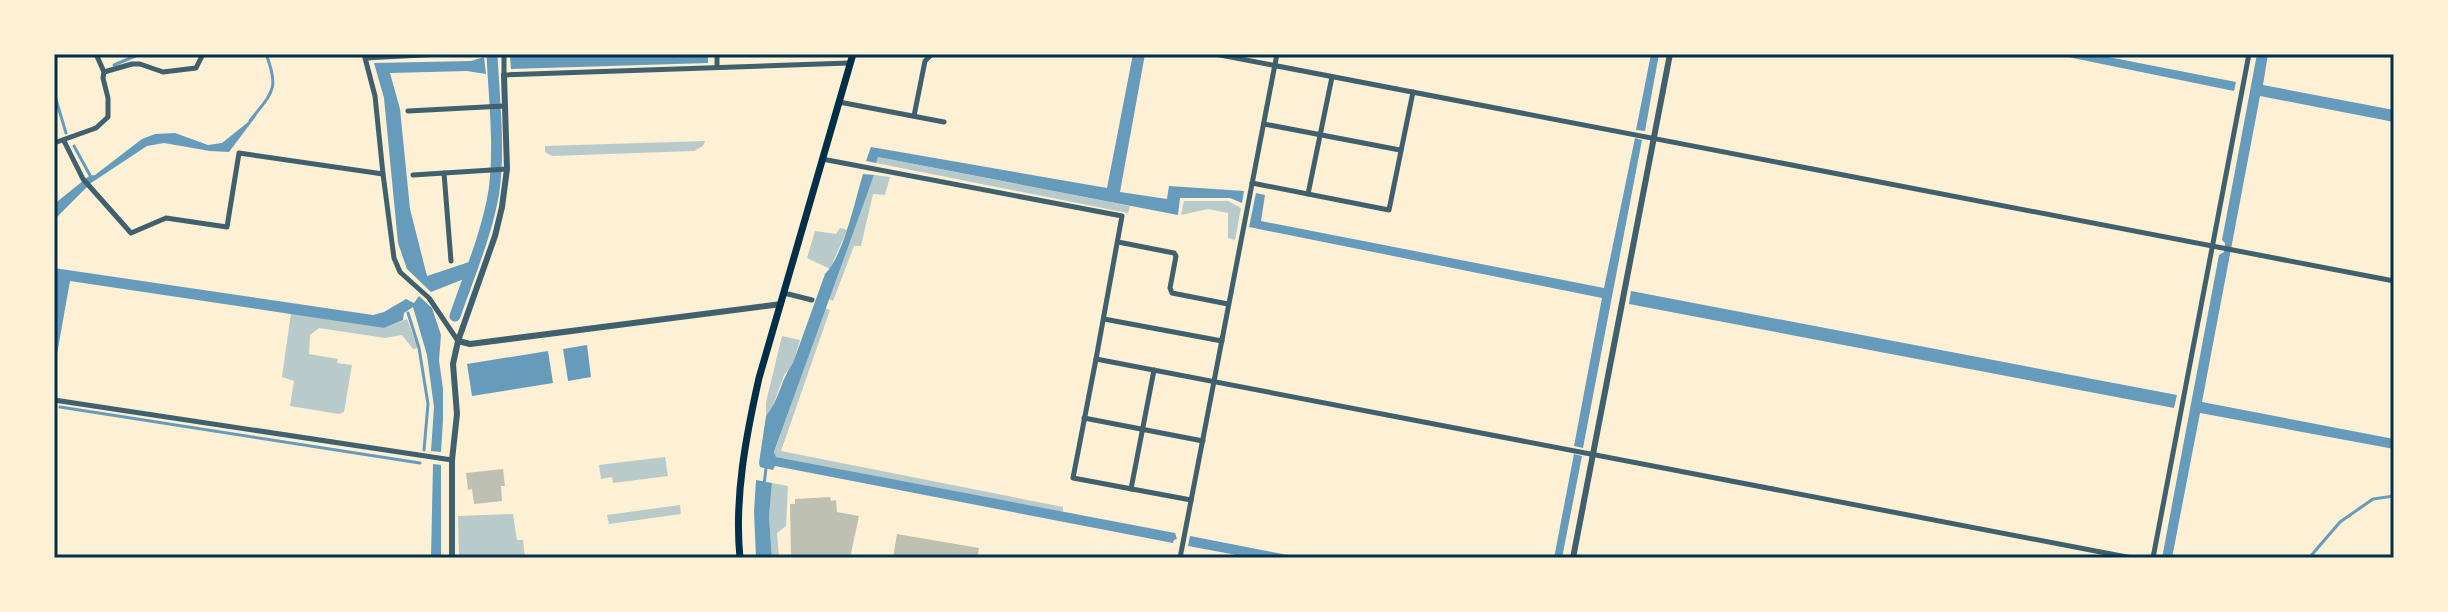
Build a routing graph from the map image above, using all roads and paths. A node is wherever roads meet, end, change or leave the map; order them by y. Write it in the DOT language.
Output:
graph roads {
  1 [pos="96,54"];
  2 [pos="203,54"];
  3 [pos="441,54"];
  4 [pos="504,54"];
  5 [pos="717,54"];
  6 [pos="853,54"];
  7 [pos="932,54"];
  8 [pos="1215,54"];
  9 [pos="1277,54"];
  10 [pos="1670,54"];
  11 [pos="2249,54"];
  12 [pos="365,56"];
  13 [pos="849,63"];
  14 [pos="1275,66"];
  15 [pos="717,67"];
  16 [pos="104,72"];
  17 [pos="504,75"];
  18 [pos="1332,77"];
  19 [pos="1413,92"];
  20 [pos="838,102"];
  21 [pos="501,106"];
  22 [pos="408,111"];
  23 [pos="914,116"];
  24 [pos="944,122"];
  25 [pos="1264,124"];
  26 [pos="1320,135"];
  27 [pos="1654,138"];
  28 [pos="64,141"];
  29 [pos="54,143"];
  30 [pos="1401,150"];
  31 [pos="821,159"];
  32 [pos="504,169"];
  33 [pos="444,173"];
  34 [pos="383,174"];
  35 [pos="413,175"];
  36 [pos="1252,183"];
  37 [pos="1308,194"];
  38 [pos="1118,242"];
  39 [pos="2212,246"];
  40 [pos="451,261"];
  41 [pos="2394,281"];
  42 [pos="784,293"];
  43 [pos="812,300"];
  44 [pos="781,304"];
  45 [pos="1228,304"];
  46 [pos="1104,319"];
  47 [pos="458,341"];
  48 [pos="1222,341"];
  49 [pos="1096,359"];
  50 [pos="1154,370"];
  51 [pos="1214,382"];
  52 [pos="54,400"];
  53 [pos="1084,418"];
  54 [pos="1142,429"];
  55 [pos="1203,441"];
  56 [pos="1593,454"];
  57 [pos="452,460"];
  58 [pos="1131,489"];
  59 [pos="1191,500"];
  60 [pos="452,558"];
  61 [pos="740,558"];
  62 [pos="1180,558"];
  63 [pos="1573,558"];
  64 [pos="2132,558"];
  65 [pos="2153,558"];
  1 -- 16 [label="street"];
  2 -- 16 [label="street"];
  3 -- 12 [label="street"];
  4 -- 17 [label="street"];
  5 -- 15 [label="street"];
  6 -- 13 [label="main road"];
  7 -- 23 [label="street"];
  8 -- 14 [label="street"];
  9 -- 14 [label="street"];
  10 -- 27 [label="street"];
  11 -- 39 [label="street"];
  12 -- 34 [label="street"];
  13 -- 15 [label="street"];
  13 -- 20 [label="main road"];
  14 -- 18 [label="street"];
  14 -- 25 [label="street"];
  15 -- 17 [label="street"];
  16 -- 28 [label="street"];
  17 -- 21 [label="street"];
  18 -- 19 [label="street"];
  18 -- 26 [label="street"];
  19 -- 27 [label="street"];
  19 -- 30 [label="street"];
  20 -- 23 [label="street"];
  20 -- 31 [label="main road"];
  21 -- 22 [label="street"];
  21 -- 32 [label="street"];
  23 -- 24 [label="street"];
  25 -- 26 [label="street"];
  25 -- 36 [label="street"];
  26 -- 30 [label="street"];
  26 -- 37 [label="street"];
  27 -- 39 [label="street"];
  27 -- 56 [label="street"];
  28 -- 29 [label="street"];
  28 -- 34 [label="street"];
  30 -- 37 [label="street"];
  31 -- 38 [label="street"];
  31 -- 42 [label="main road"];
  32 -- 33 [label="street"];
  32 -- 47 [label="street"];
  33 -- 35 [label="street"];
  33 -- 40 [label="street"];
  34 -- 47 [label="street"];
  36 -- 37 [label="street"];
  36 -- 45 [label="street"];
  38 -- 45 [label="street"];
  38 -- 46 [label="street"];
  39 -- 41 [label="street"];
  39 -- 65 [label="street"];
  42 -- 43 [label="street"];
  42 -- 44 [label="main road"];
  44 -- 47 [label="street"];
  44 -- 61 [label="main road"];
  45 -- 48 [label="street"];
  46 -- 48 [label="street"];
  46 -- 49 [label="street"];
  47 -- 57 [label="street"];
  48 -- 51 [label="street"];
  49 -- 50 [label="street"];
  49 -- 53 [label="street"];
  50 -- 51 [label="street"];
  50 -- 54 [label="street"];
  51 -- 55 [label="street"];
  51 -- 56 [label="street"];
  52 -- 57 [label="street"];
  53 -- 54 [label="street"];
  53 -- 58 [label="street"];
  54 -- 55 [label="street"];
  54 -- 58 [label="street"];
  55 -- 59 [label="street"];
  56 -- 63 [label="street"];
  56 -- 64 [label="street"];
  57 -- 60 [label="street"];
  58 -- 59 [label="street"];
  59 -- 62 [label="street"];
}
